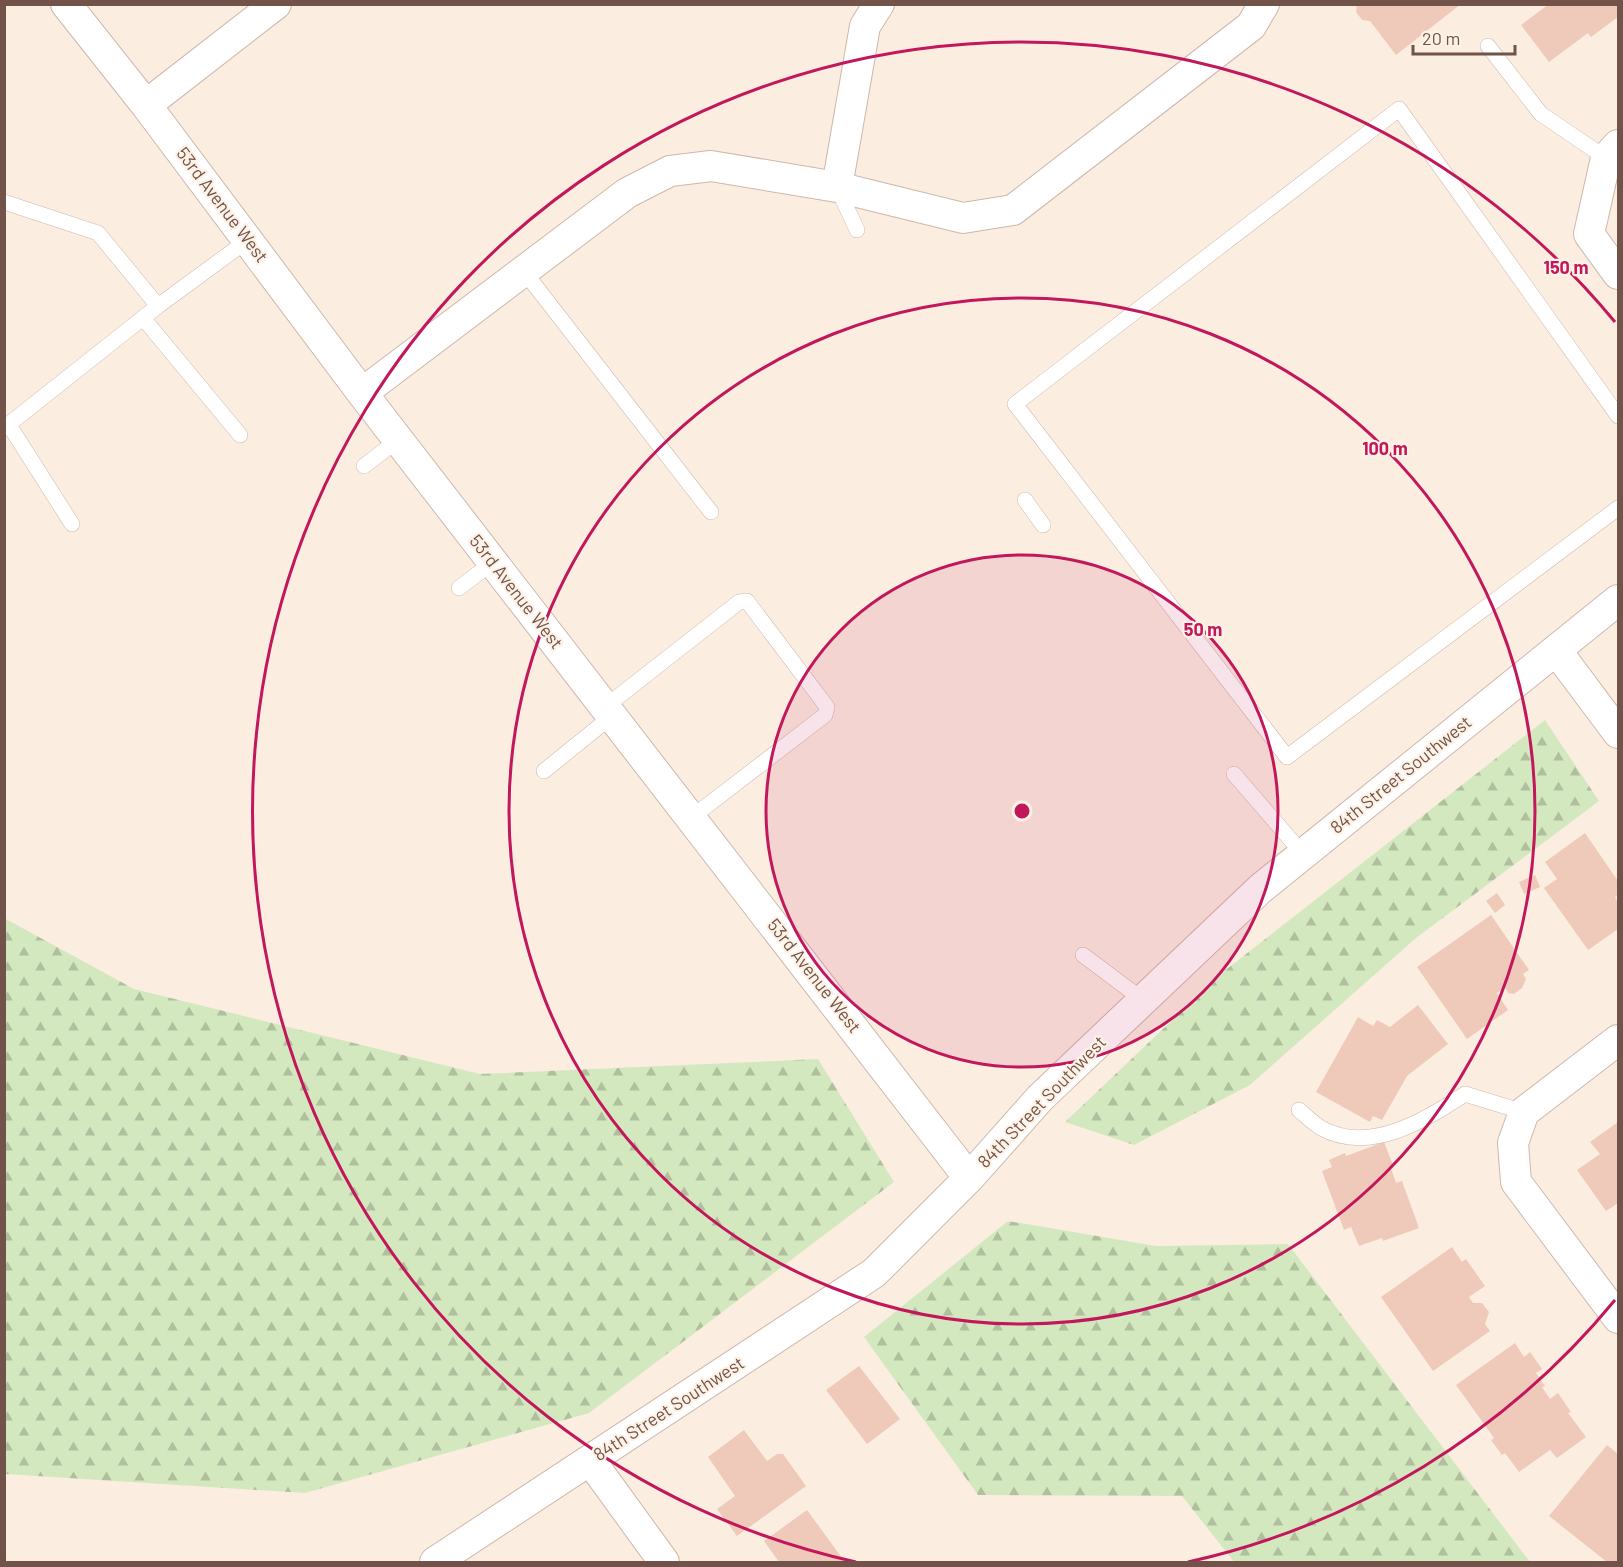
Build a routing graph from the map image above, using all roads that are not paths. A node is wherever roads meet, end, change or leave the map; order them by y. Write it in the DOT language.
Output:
graph roads {
  1 [pos="66,4"];
  2 [pos="276,4"];
  3 [pos="879,4"];
  4 [pos="1264,4"];
  5 [pos="1488,46"];
  6 [pos="146,105"];
  7 [pos="1612,151"];
  8 [pos="837,188"];
  9 [pos="4,202"];
  10 [pos="857,230"];
  11 [pos="248,240"];
  12 [pos="523,270"];
  13 [pos="1618,274"];
  14 [pos="158,306"];
  15 [pos="143,318"];
  16 [pos="362,393"];
  17 [pos="1618,416"];
  18 [pos="7,426"];
  19 [pos="240,435"];
  20 [pos="398,440"];
  21 [pos="364,466"];
  22 [pos="1025,500"];
  23 [pos="1618,508"];
  24 [pos="711,512"];
  25 [pos="72,524"];
  26 [pos="1043,525"];
  27 [pos="493,562"];
  28 [pos="459,588"];
  29 [pos="1618,600"];
  30 [pos="1556,650"];
  31 [pos="609,712"];
  32 [pos="1618,733"];
  33 [pos="544,771"];
  34 [pos="1234,774"];
  35 [pos="691,818"];
  36 [pos="1303,854"];
  37 [pos="1083,955"];
  38 [pos="1143,1000"];
  39 [pos="1618,1040"];
  40 [pos="1299,1110"];
  41 [pos="1524,1112"];
  42 [pos="969,1178"];
  43 [pos="1618,1318"];
  44 [pos="590,1460"];
  45 [pos="435,1563"];
  46 [pos="664,1563"];
  1 -- 6 [label="street, 53rd Avenue West"];
  2 -- 6 [label="street"];
  3 -- 8 [label="street"];
  4 -- 8 [label="street"];
  5 -- 7 [label="lane"];
  6 -- 11 [label="street, 53rd Avenue West"];
  7 -- 13 [label="street"];
  8 -- 10 [label="lane"];
  8 -- 12 [label="street"];
  9 -- 14 [label="lane"];
  11 -- 14 [label="lane"];
  11 -- 16 [label="street, 53rd Avenue West"];
  12 -- 16 [label="street"];
  12 -- 24 [label="lane"];
  14 -- 15 [label="lane"];
  15 -- 18 [label="lane"];
  15 -- 19 [label="lane"];
  16 -- 20 [label="street, 53rd Avenue West"];
  17 -- 23 [label="lane"];
  18 -- 25 [label="lane"];
  20 -- 21 [label="lane"];
  20 -- 27 [label="street, 53rd Avenue West"];
  22 -- 26 [label="lane"];
  27 -- 28 [label="lane"];
  27 -- 31 [label="street, 53rd Avenue West"];
  29 -- 30 [label="street, 84th Street Southwest"];
  30 -- 32 [label="street"];
  30 -- 36 [label="street, 84th Street Southwest"];
  31 -- 33 [label="lane"];
  31 -- 35 [label="street, 53rd Avenue West"];
  31 -- 35 [label="lane"];
  34 -- 36 [label="lane"];
  35 -- 42 [label="street, 53rd Avenue West"];
  36 -- 38 [label="street, 84th Street Southwest"];
  37 -- 38 [label="lane"];
  38 -- 42 [label="street, 84th Street Southwest"];
  39 -- 41 [label="street"];
  40 -- 41 [label="lane"];
  41 -- 43 [label="street"];
  42 -- 44 [label="street, 84th Street Southwest"];
  44 -- 45 [label="street, 84th Street Southwest"];
  44 -- 46 [label="street"];
}
